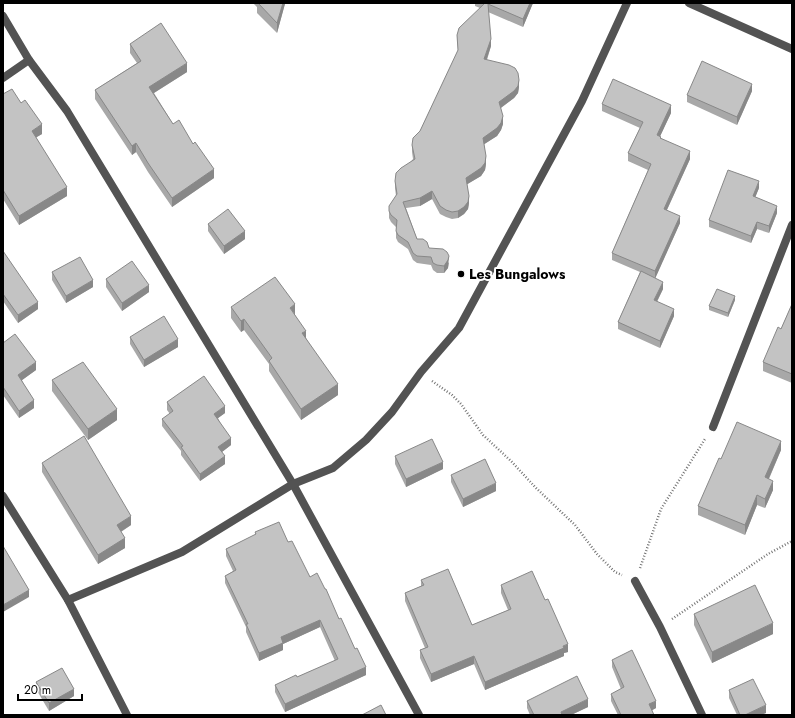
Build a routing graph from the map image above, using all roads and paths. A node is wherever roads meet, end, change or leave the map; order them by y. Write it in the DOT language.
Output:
graph roads {
  1 [pos="627,3"];
  2 [pos="689,3"];
  3 [pos="3,16"];
  4 [pos="792,50"];
  5 [pos="29,60"];
  6 [pos="3,78"];
  7 [pos="792,225"];
  8 [pos="421,372"];
  9 [pos="713,427"];
  10 [pos="293,484"];
  11 [pos="3,496"];
  12 [pos="792,541"];
  13 [pos="635,581"];
  14 [pos="68,600"];
  15 [pos="660,627"];
  16 [pos="127,715"];
  17 [pos="419,715"];
  18 [pos="702,715"];
  1 -- 8 [label="street"];
  2 -- 4 [label="street"];
  3 -- 5 [label="street"];
  5 -- 6 [label="street"];
  5 -- 10 [label="street"];
  7 -- 9 [label="street"];
  8 -- 10 [label="street"];
  8 -- 13 [label="path"];
  9 -- 13 [label="path"];
  10 -- 14 [label="street"];
  10 -- 17 [label="street"];
  11 -- 14 [label="street"];
  12 -- 15 [label="path"];
  13 -- 15 [label="street"];
  14 -- 16 [label="street"];
  15 -- 18 [label="street"];
}
